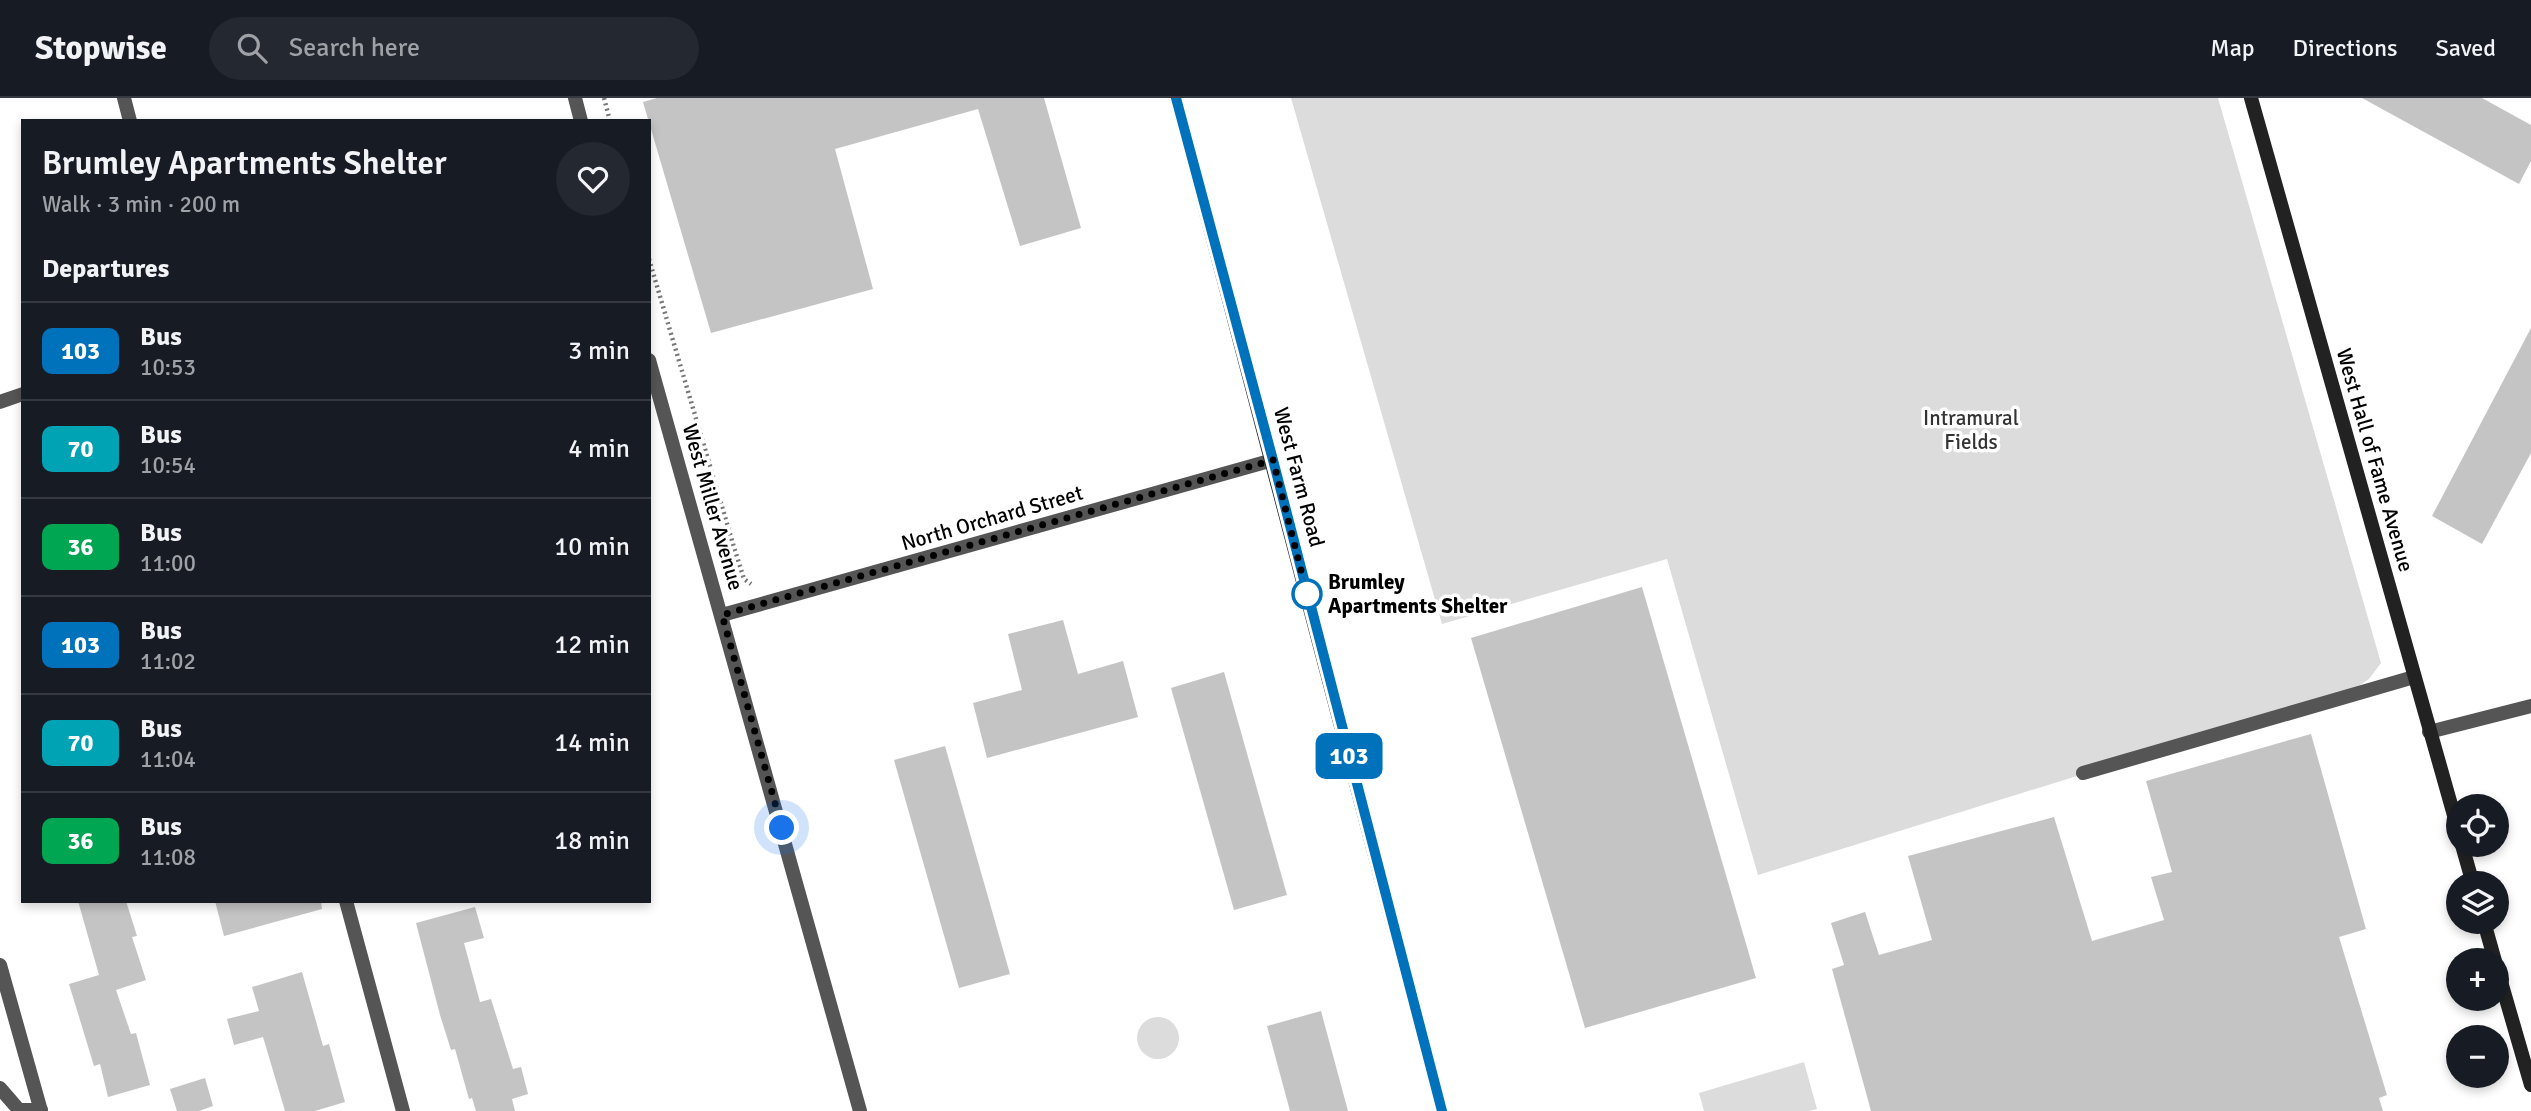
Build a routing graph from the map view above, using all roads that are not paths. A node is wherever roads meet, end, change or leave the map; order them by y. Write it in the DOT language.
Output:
graph roads {
  1 [pos="124,98"];
  2 [pos="575,98"];
  3 [pos="1176,98"];
  4 [pos="2251,98"];
  5 [pos="129,119"];
  6 [pos="580,119"];
  7 [pos="651,367"];
  8 [pos="21,395"];
  9 [pos="0,402"];
  10 [pos="1273,460"];
  11 [pos="722,615"];
  12 [pos="2414,677"];
  13 [pos="2531,706"];
  14 [pos="2429,732"];
  15 [pos="2083,773"];
  16 [pos="2447,794"];
  17 [pos="347,903"];
  18 [pos="0,965"];
  19 [pos="2509,1009"];
  20 [pos="2531,1085"];
  21 [pos="0,1088"];
  22 [pos="41,1111"];
  23 [pos="403,1111"];
  24 [pos="860,1111"];
  25 [pos="1442,1111"];
  1 -- 5 [label="street"];
  2 -- 6 [label="street"];
  3 -- 10 [label="street, West Farm Road"];
  4 -- 12 [label="street, West Hall of Fame Avenue"];
  7 -- 11 [label="street, West Miller Avenue"];
  8 -- 9 [label="street"];
  10 -- 11 [label="street, North Orchard Street"];
  10 -- 25 [label="street, West Farm Road"];
  11 -- 24 [label="street, West Miller Avenue"];
  12 -- 14 [label="street, West Hall of Fame Avenue"];
  12 -- 15 [label="street"];
  13 -- 14 [label="street"];
  14 -- 16 [label="street, West Hall of Fame Avenue"];
  17 -- 23 [label="street"];
  18 -- 22 [label="street"];
  19 -- 20 [label="street"];
  21 -- 22 [label="street"];
}
